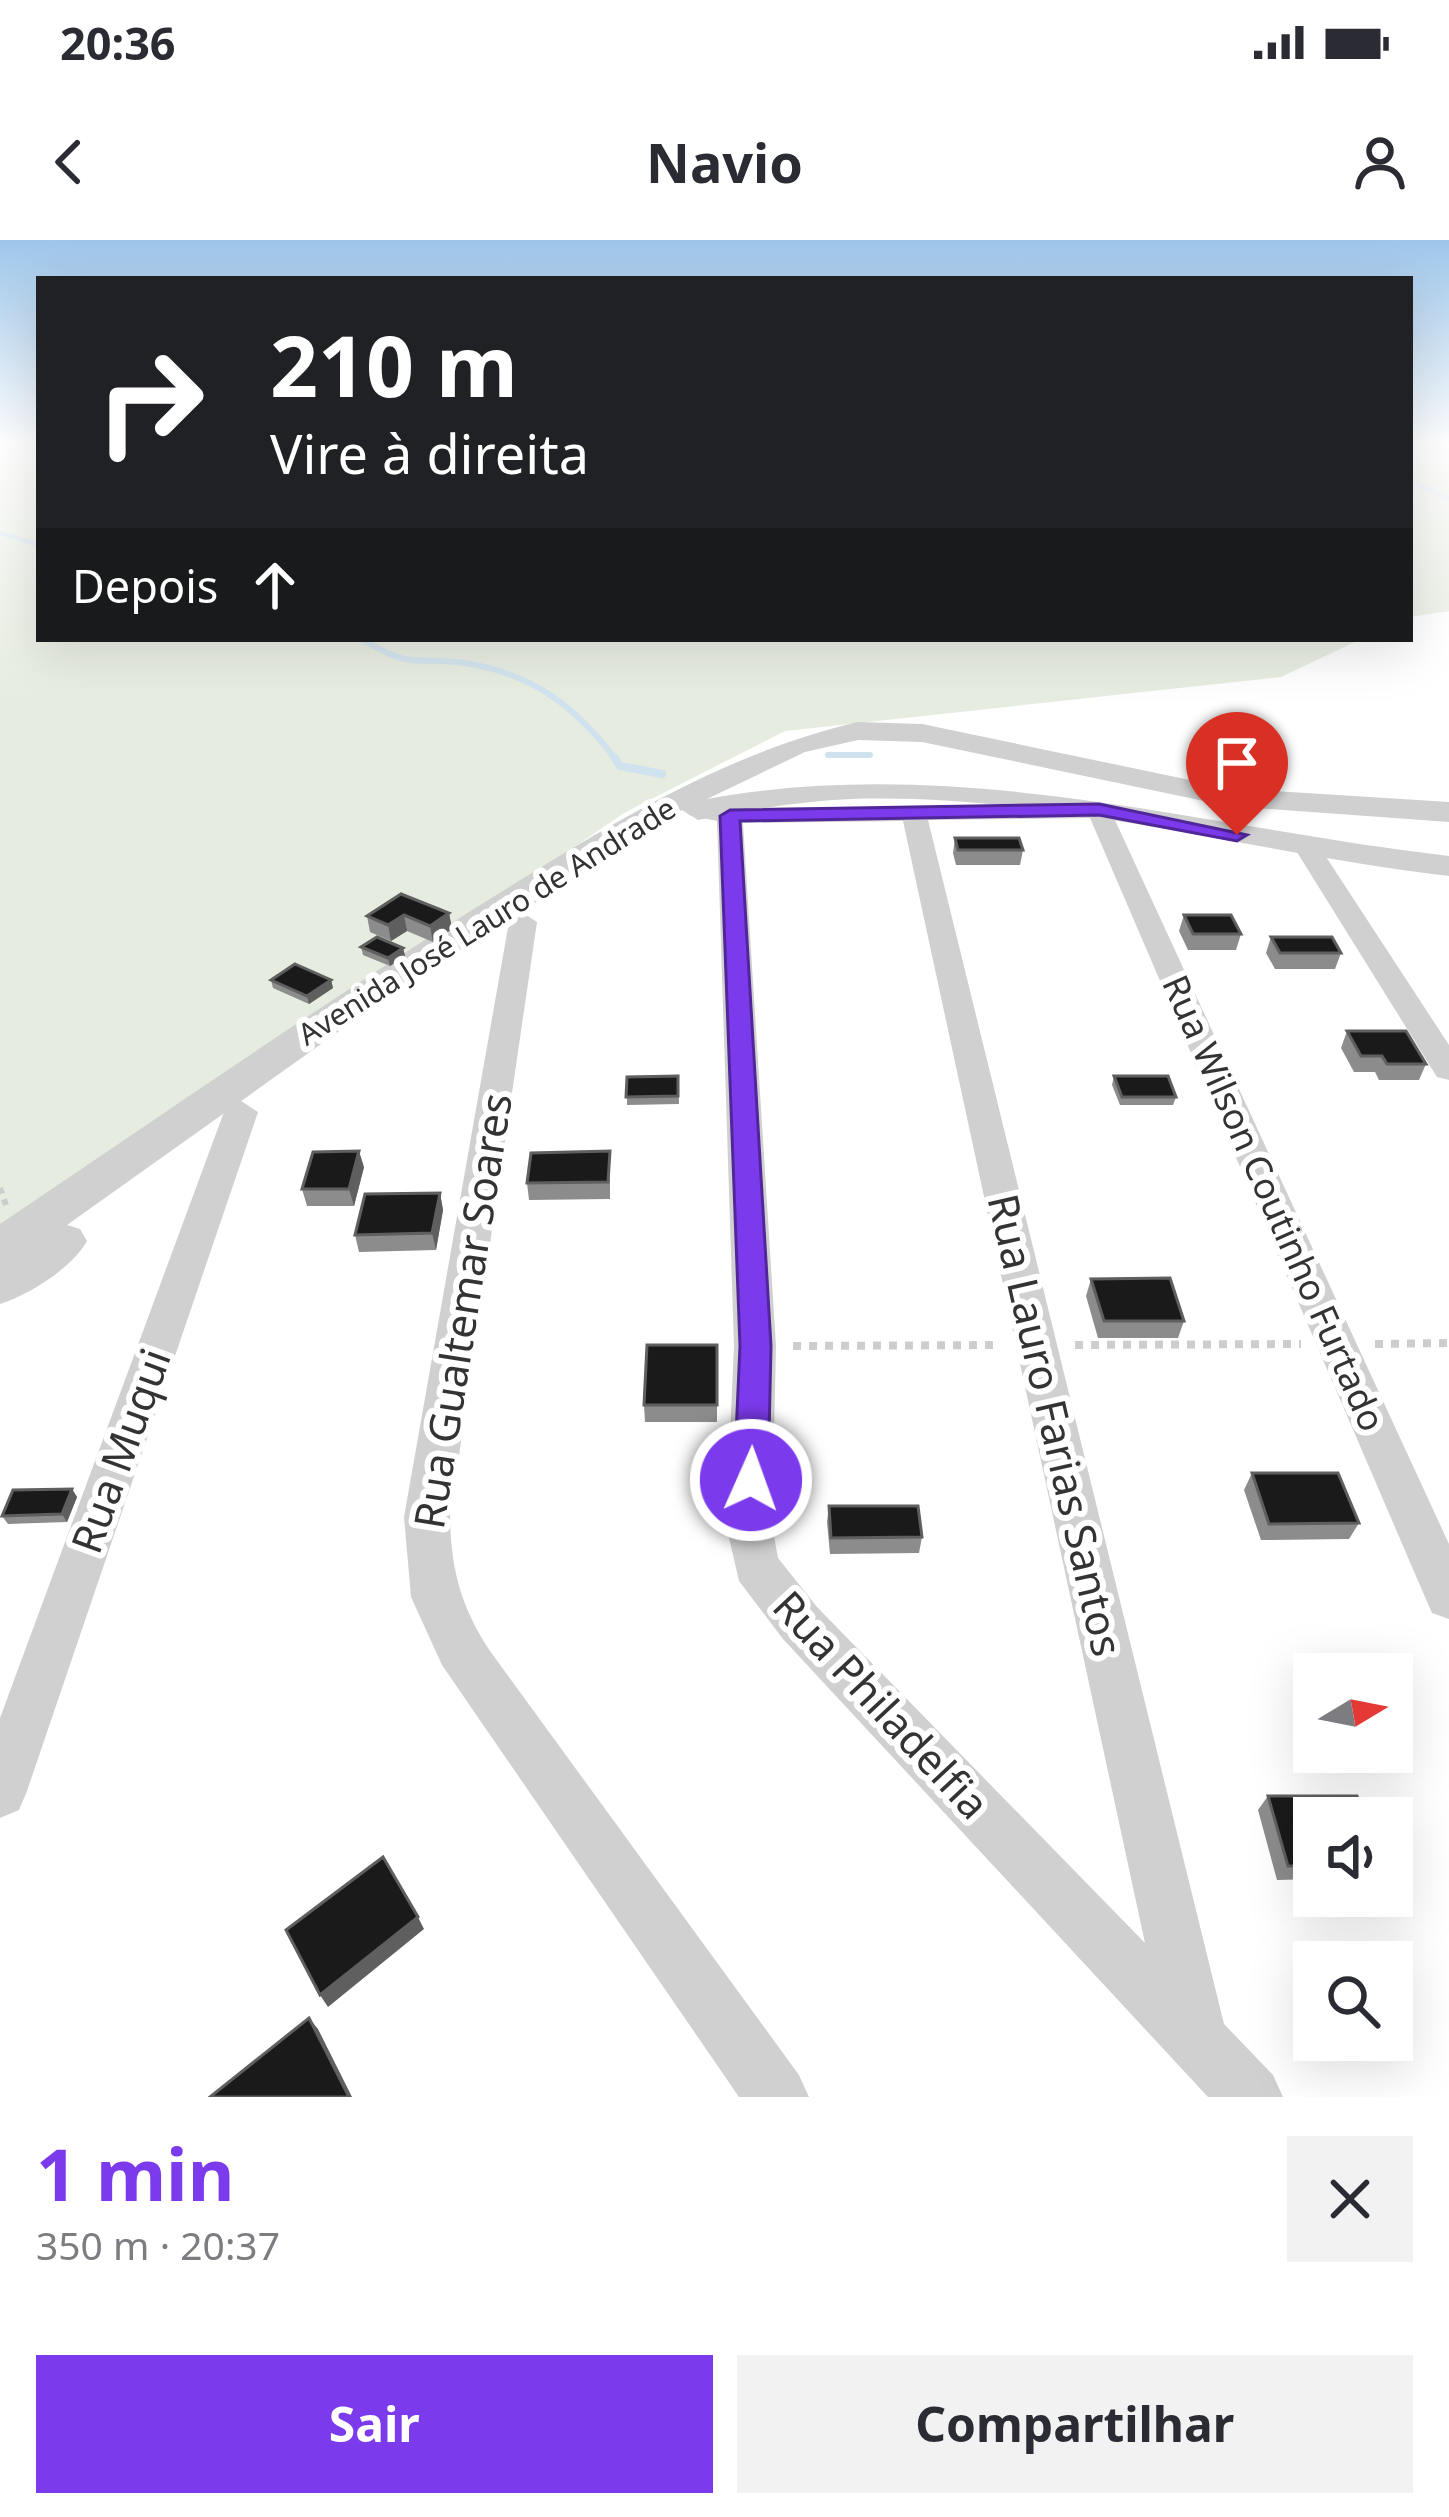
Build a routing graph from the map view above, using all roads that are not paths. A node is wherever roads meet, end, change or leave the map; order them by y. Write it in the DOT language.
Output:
graph roads {
  1 [pos="935,736"];
  2 [pos="1013,753"];
  3 [pos="997,794"];
  4 [pos="922,801"];
  5 [pos="1099,810"];
  6 [pos="1449,812"];
  7 [pos="714,813"];
  8 [pos="1308,849"];
  9 [pos="1449,866"];
  10 [pos="523,922"];
  11 [pos="1449,1070"];
  12 [pos="241,1112"];
  13 [pos="0,1248"];
  14 [pos="0,1286"];
  15 [pos="1449,1597"];
  16 [pos="0,1791"];
  17 [pos="1196,2036"];
  18 [pos="777,2097"];
  19 [pos="1251,2097"];
  1 -- 2 [label="street, Avenida José Lauro de Andrade"];
  1 -- 4 [label="street"];
  1 -- 13 [label="street, Avenida José Lauro de Andrade"];
  2 -- 3 [label="street"];
  2 -- 6 [label="street, Avenida José Lauro de Andrade"];
  3 -- 4 [label="street, Avenida José Lauro de Andrade"];
  3 -- 5 [label="street, Avenida José Lauro de Andrade"];
  4 -- 5 [label="street"];
  4 -- 7 [label="street, Avenida José Lauro de Andrade"];
  4 -- 17 [label="street, Rua Lauro Farias Santos"];
  5 -- 8 [label="street, Avenida José Lauro de Andrade"];
  5 -- 15 [label="street, Rua Wilson Coutinho Furtado"];
  7 -- 10 [label="street, Avenida José Lauro de Andrade"];
  7 -- 17 [label="street, Rua Philadelfia"];
  8 -- 9 [label="street, Avenida José Lauro de Andrade"];
  8 -- 11 [label="street"];
  10 -- 12 [label="street, Avenida José Lauro de Andrade"];
  10 -- 18 [label="street, Rua Gualtemar Soares"];
  12 -- 14 [label="street, Avenida José Lauro de Andrade"];
  12 -- 16 [label="street, Rua Muqui"];
  17 -- 19 [label="street, Rua Philadelfia"];
}
